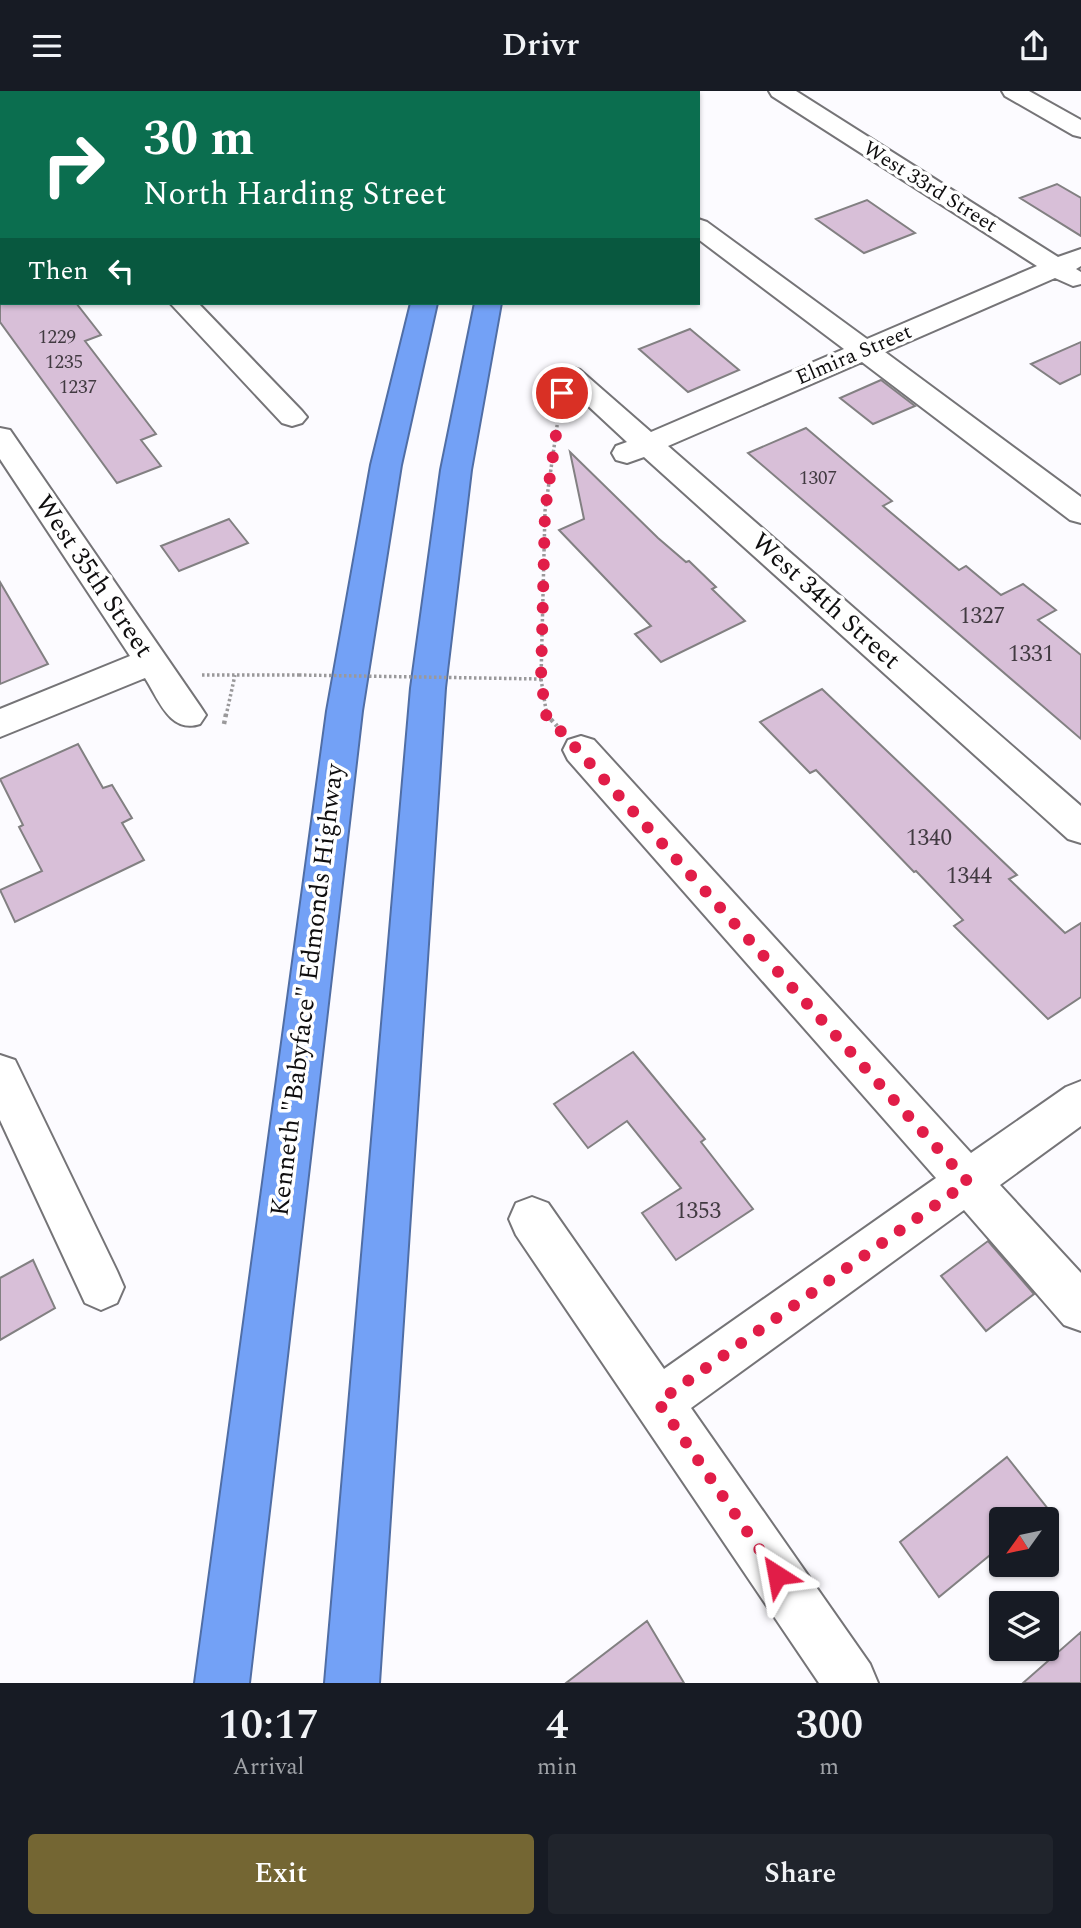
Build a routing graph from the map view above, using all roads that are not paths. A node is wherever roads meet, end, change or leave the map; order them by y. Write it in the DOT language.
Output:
graph roads {
  1 [pos="780,91"];
  2 [pos="1013,91"];
  3 [pos="1081,130"];
  4 [pos="700,228"];
  5 [pos="1069,262"];
  6 [pos="1081,283"];
  7 [pos="185,305"];
  8 [pos="424,305"];
  9 [pos="488,305"];
  10 [pos="864,350"];
  11 [pos="566,385"];
  12 [pos="292,417"];
  13 [pos="0,437"];
  14 [pos="638,448"];
  15 [pos="1081,513"];
  16 [pos="150,661"];
  17 [pos="188,715"];
  18 [pos="0,724"];
  19 [pos="581,750"];
  20 [pos="1081,828"];
  21 [pos="0,1074"];
  22 [pos="1081,1101"];
  23 [pos="968,1182"];
  24 [pos="532,1219"];
  25 [pos="101,1287"];
  26 [pos="1081,1308"];
  27 [pos="658,1402"];
  28 [pos="222,1683"];
  29 [pos="352,1683"];
  30 [pos="851,1683"];
  1 -- 5 [label="street, West 33rd Street"];
  2 -- 3 [label="street"];
  4 -- 10 [label="street"];
  5 -- 6 [label="street, West 33rd Street"];
  5 -- 10 [label="street, Elmira Street"];
  7 -- 12 [label="street"];
  8 -- 28 [label="highway, Kenneth \"Babyface\" Edmonds Highway"];
  9 -- 29 [label="highway"];
  10 -- 14 [label="street, Elmira Street"];
  10 -- 15 [label="street"];
  11 -- 14 [label="street, West 34th Street"];
  13 -- 16 [label="street, West 35th Street"];
  14 -- 20 [label="street, West 34th Street"];
  16 -- 17 [label="street, West 35th Street"];
  16 -- 18 [label="street"];
  19 -- 23 [label="street"];
  21 -- 25 [label="street"];
  22 -- 23 [label="street"];
  23 -- 26 [label="street"];
  23 -- 27 [label="street"];
  24 -- 27 [label="street"];
  27 -- 30 [label="street"];
}
